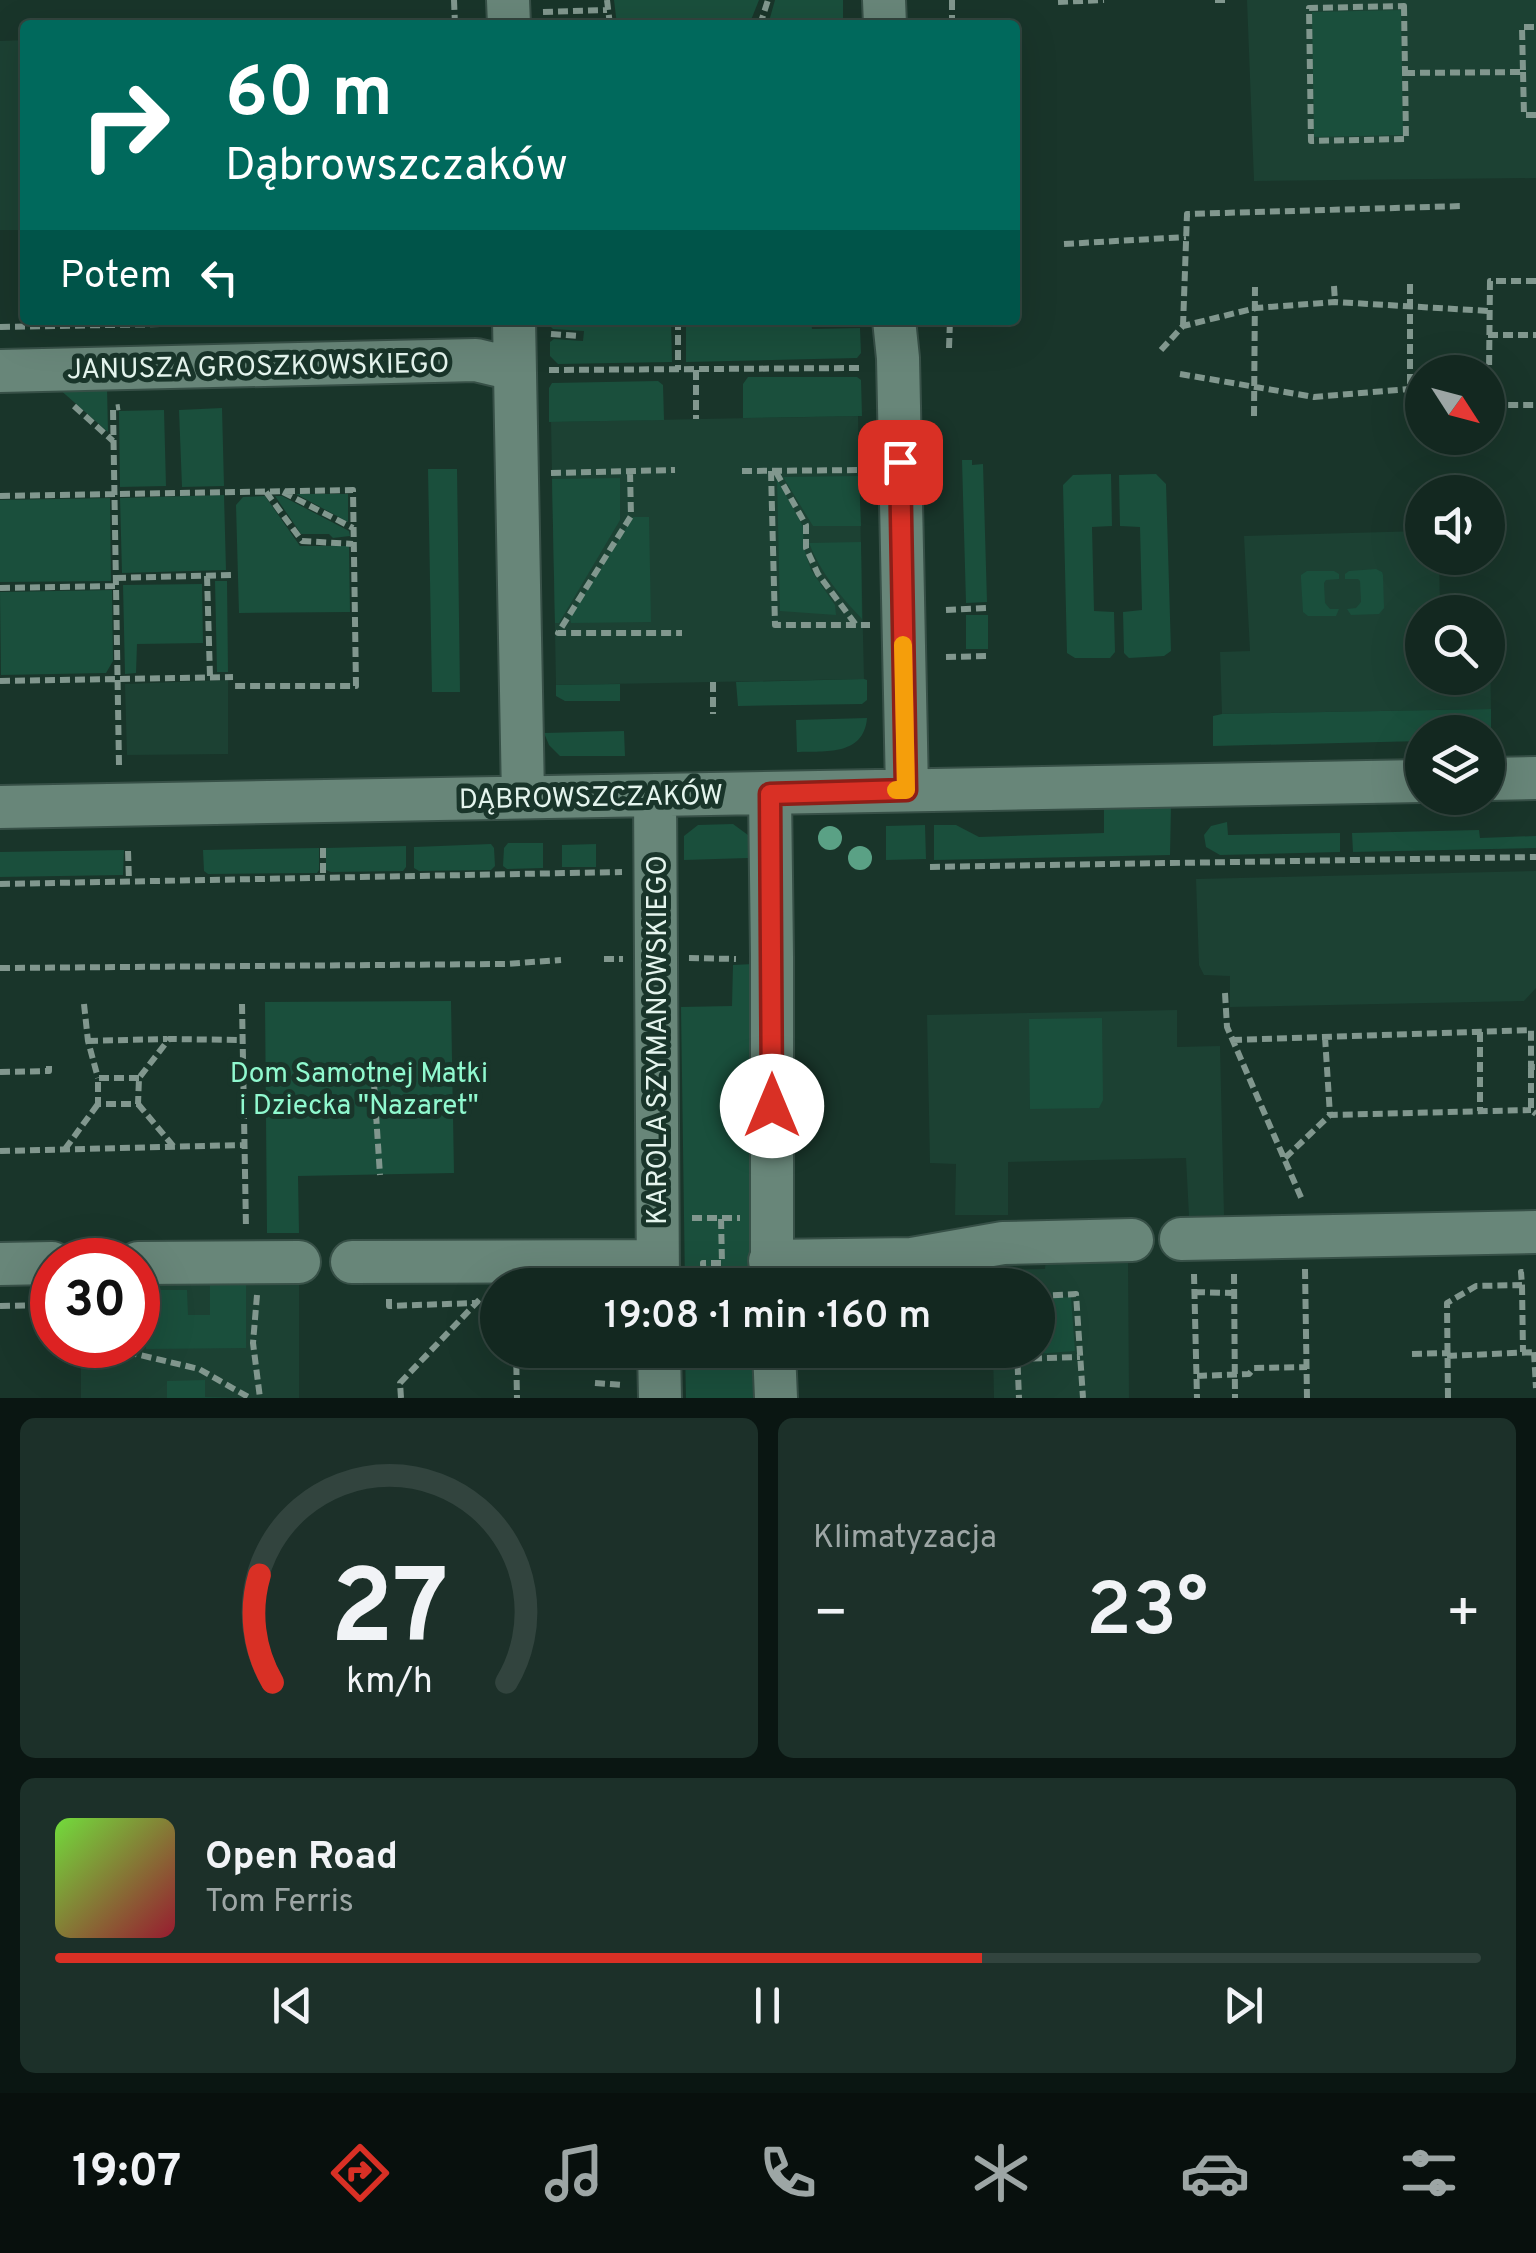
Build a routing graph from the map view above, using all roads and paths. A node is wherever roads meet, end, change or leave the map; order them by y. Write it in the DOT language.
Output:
graph roads {
  1 [pos="607,0"];
  2 [pos="1104,0"];
  3 [pos="1215,0"];
  4 [pos="1226,0"];
  5 [pos="1058,2"];
  6 [pos="606,10"];
  7 [pos="518,12"];
  8 [pos="609,20"];
  9 [pos="1536,27"];
  10 [pos="1522,72"];
  11 [pos="1405,73"];
  12 [pos="1536,115"];
  13 [pos="1464,206"];
  14 [pos="1186,236"];
  15 [pos="1064,244"];
  16 [pos="1536,280"];
  17 [pos="1410,284"];
  18 [pos="1334,286"];
  19 [pos="1255,287"];
  20 [pos="1334,302"];
  21 [pos="1410,305"];
  22 [pos="1256,308"];
  23 [pos="1489,311"];
  24 [pos="111,325"];
  25 [pos="678,325"];
  26 [pos="895,325"];
  27 [pos="950,325"];
  28 [pos="1184,326"];
  29 [pos="0,327"];
  30 [pos="528,327"];
  31 [pos="1488,335"];
  32 [pos="1536,335"];
  33 [pos="579,336"];
  34 [pos="948,348"];
  35 [pos="1161,350"];
  36 [pos="1411,355"];
  37 [pos="1488,355"];
  38 [pos="868,368"];
  39 [pos="528,370"];
  40 [pos="678,370"];
  41 [pos="696,370"];
  42 [pos="0,371"];
  43 [pos="1180,374"];
  44 [pos="1255,388"];
  45 [pos="1405,391"];
  46 [pos="63,397"];
  47 [pos="1505,404"];
  48 [pos="1536,405"];
  49 [pos="114,408"];
  50 [pos="1254,416"];
  51 [pos="696,419"];
  52 [pos="114,442"];
  53 [pos="675,470"];
  54 [pos="859,470"];
  55 [pos="742,471"];
  56 [pos="630,472"];
  57 [pos="774,472"];
  58 [pos="544,474"];
  59 [pos="266,490"];
  60 [pos="280,490"];
  61 [pos="115,492"];
  62 [pos="0,496"];
  63 [pos="353,528"];
  64 [pos="353,544"];
  65 [pos="232,575"];
  66 [pos="207,576"];
  67 [pos="116,582"];
  68 [pos="0,588"];
  69 [pos="988,608"];
  70 [pos="946,610"];
  71 [pos="856,625"];
  72 [pos="872,625"];
  73 [pos="682,633"];
  74 [pos="989,656"];
  75 [pos="946,657"];
  76 [pos="210,677"];
  77 [pos="119,678"];
  78 [pos="0,681"];
  79 [pos="713,682"];
  80 [pos="713,714"];
  81 [pos="119,765"];
  82 [pos="1536,778"];
  83 [pos="1505,779"];
  84 [pos="1405,780"];
  85 [pos="906,790"];
  86 [pos="770,794"];
  87 [pos="655,795"];
  88 [pos="522,797"];
  89 [pos="0,807"];
  90 [pos="323,848"];
  91 [pos="128,851"];
  92 [pos="1536,856"];
  93 [pos="930,868"];
  94 [pos="632,869"];
  95 [pos="323,878"];
  96 [pos="128,882"];
  97 [pos="0,884"];
  98 [pos="772,957"];
  99 [pos="640,958"];
  100 [pos="604,959"];
  101 [pos="561,960"];
  102 [pos="0,968"];
  103 [pos="1225,993"];
  104 [pos="84,1004"];
  105 [pos="242,1004"];
  106 [pos="1480,1032"];
  107 [pos="1325,1037"];
  108 [pos="169,1040"];
  109 [pos="243,1040"];
  110 [pos="1232,1040"];
  111 [pos="88,1041"];
  112 [pos="49,1066"];
  113 [pos="344,1067"];
  114 [pos="1534,1067"];
  115 [pos="0,1072"];
  116 [pos="98,1078"];
  117 [pos="139,1078"];
  118 [pos="98,1104"];
  119 [pos="138,1104"];
  120 [pos="1480,1112"];
  121 [pos="1534,1112"];
  122 [pos="1330,1115"];
  123 [pos="244,1146"];
  124 [pos="174,1147"];
  125 [pos="65,1149"];
  126 [pos="0,1151"];
  127 [pos="1284,1159"];
  128 [pos="380,1175"];
  129 [pos="657,1218"];
  130 [pos="721,1218"];
  131 [pos="771,1218"];
  132 [pos="1536,1232"];
  133 [pos="1304,1237"];
  134 [pos="1203,1239"];
  135 [pos="1132,1240"];
  136 [pos="299,1262"];
  137 [pos="352,1262"];
  138 [pos="30,1263"];
  139 [pos="0,1264"];
  140 [pos="160,1265"];
  141 [pos="519,1268"];
  142 [pos="658,1268"];
  143 [pos="704,1268"];
  144 [pos="771,1268"];
  145 [pos="821,1268"];
  146 [pos="252,1271"];
  147 [pos="1536,1272"];
  148 [pos="1522,1285"];
  149 [pos="1195,1292"];
  150 [pos="1234,1293"];
  151 [pos="1055,1295"];
  152 [pos="480,1299"];
  153 [pos="476,1303"];
  154 [pos="0,1306"];
  155 [pos="30,1306"];
  156 [pos="390,1306"];
  157 [pos="1522,1352"];
  158 [pos="1535,1352"];
  159 [pos="1412,1354"];
  160 [pos="1448,1355"];
  161 [pos="1055,1356"];
  162 [pos="1080,1357"];
  163 [pos="160,1360"];
  164 [pos="1307,1367"];
  165 [pos="516,1368"];
  166 [pos="652,1368"];
  167 [pos="775,1368"];
  168 [pos="1018,1368"];
  169 [pos="1234,1374"];
  170 [pos="1196,1376"];
  171 [pos="595,1382"];
  172 [pos="1536,1388"];
  173 [pos="643,1392"];
  174 [pos="250,1398"];
  175 [pos="260,1398"];
  176 [pos="401,1398"];
  177 [pos="517,1398"];
  178 [pos="776,1398"];
  179 [pos="1019,1398"];
  180 [pos="1083,1398"];
  181 [pos="1197,1398"];
  182 [pos="1235,1398"];
  183 [pos="1307,1398"];
  184 [pos="1448,1398"];
  1 -- 6 [label="path"];
  2 -- 5 [label="path"];
  3 -- 4 [label="path"];
  6 -- 7 [label="path"];
  6 -- 8 [label="path"];
  9 -- 10 [label="path"];
  10 -- 11 [label="path"];
  10 -- 12 [label="path"];
  11 -- 11 [label="path"];
  13 -- 14 [label="path"];
  14 -- 15 [label="path"];
  14 -- 28 [label="path"];
  16 -- 23 [label="path"];
  17 -- 21 [label="path"];
  18 -- 20 [label="path"];
  19 -- 22 [label="path"];
  20 -- 21 [label="path"];
  20 -- 22 [label="path"];
  21 -- 23 [label="path"];
  21 -- 36 [label="path"];
  22 -- 28 [label="path"];
  22 -- 44 [label="path"];
  23 -- 31 [label="path"];
  24 -- 29 [label="path"];
  25 -- 40 [label="path"];
  26 -- 85 [label="street"];
  27 -- 34 [label="path"];
  28 -- 35 [label="path"];
  30 -- 33 [label="path"];
  30 -- 39 [label="street"];
  31 -- 32 [label="path"];
  31 -- 37 [label="path"];
  38 -- 41 [label="path"];
  39 -- 40 [label="path"];
  39 -- 42 [label="street, JANUSZA GROSZKOWSKIEGO"];
  39 -- 88 [label="street"];
  40 -- 41 [label="path"];
  41 -- 51 [label="path"];
  43 -- 44 [label="path"];
  44 -- 45 [label="path"];
  44 -- 50 [label="path"];
  46 -- 52 [label="path"];
  47 -- 48 [label="path"];
  49 -- 52 [label="path"];
  52 -- 61 [label="path"];
  53 -- 56 [label="path"];
  54 -- 57 [label="path"];
  55 -- 57 [label="path"];
  56 -- 58 [label="path"];
  56 -- 73 [label="path"];
  57 -- 71 [label="path"];
  57 -- 71 [label="path"];
  59 -- 60 [label="path"];
  59 -- 61 [label="path"];
  59 -- 64 [label="path"];
  60 -- 63 [label="path"];
  60 -- 63 [label="path"];
  61 -- 62 [label="path"];
  61 -- 67 [label="path"];
  63 -- 64 [label="path"];
  64 -- 76 [label="path"];
  65 -- 66 [label="path"];
  66 -- 67 [label="path"];
  66 -- 76 [label="path"];
  67 -- 68 [label="path"];
  67 -- 77 [label="path"];
  69 -- 70 [label="path"];
  71 -- 72 [label="path"];
  74 -- 75 [label="path"];
  76 -- 77 [label="path"];
  77 -- 78 [label="path"];
  77 -- 81 [label="path"];
  79 -- 80 [label="path"];
  82 -- 83 [label="street"];
  84 -- 85 [label="street, DĄBROWSZCZAKÓW"];
  85 -- 86 [label="street, DĄBROWSZCZAKÓW"];
  86 -- 87 [label="street, DĄBROWSZCZAKÓW"];
  86 -- 98 [label="street"];
  87 -- 88 [label="street, DĄBROWSZCZAKÓW"];
  87 -- 99 [label="street, KAROLA SZYMANOWSKIEGO"];
  88 -- 89 [label="street, DĄBROWSZCZAKÓW"];
  90 -- 95 [label="path"];
  91 -- 96 [label="path"];
  92 -- 93 [label="path"];
  94 -- 95 [label="path"];
  95 -- 96 [label="path"];
  96 -- 97 [label="path"];
  98 -- 99 [label="path"];
  98 -- 131 [label="street"];
  99 -- 100 [label="path"];
  99 -- 129 [label="street, KAROLA SZYMANOWSKIEGO"];
  101 -- 102 [label="path"];
  103 -- 110 [label="path"];
  104 -- 111 [label="path"];
  105 -- 109 [label="path"];
  106 -- 107 [label="path"];
  106 -- 114 [label="path"];
  106 -- 120 [label="path"];
  107 -- 110 [label="path"];
  107 -- 122 [label="path"];
  108 -- 109 [label="path"];
  108 -- 111 [label="path"];
  108 -- 117 [label="path"];
  109 -- 123 [label="path"];
  110 -- 127 [label="path"];
  111 -- 116 [label="path"];
  112 -- 115 [label="path"];
  113 -- 128 [label="path"];
  114 -- 121 [label="path"];
  116 -- 117 [label="path"];
  116 -- 118 [label="path"];
  117 -- 119 [label="path"];
  118 -- 119 [label="path"];
  118 -- 125 [label="path"];
  119 -- 124 [label="path"];
  120 -- 121 [label="path"];
  120 -- 122 [label="path"];
  122 -- 127 [label="path"];
  123 -- 124 [label="path"];
  123 -- 146 [label="path"];
  124 -- 125 [label="path"];
  125 -- 126 [label="path"];
  127 -- 133 [label="path"];
  129 -- 130 [label="path"];
  129 -- 142 [label="street, KAROLA SZYMANOWSKIEGO"];
  130 -- 131 [label="path"];
  130 -- 143 [label="path"];
  131 -- 144 [label="street"];
  132 -- 133 [label="street"];
  133 -- 134 [label="street"];
  133 -- 164 [label="path"];
  134 -- 149 [label="path"];
  134 -- 150 [label="path"];
  135 -- 145 [label="street"];
  136 -- 146 [label="street"];
  137 -- 141 [label="street"];
  138 -- 139 [label="street"];
  140 -- 146 [label="street"];
  146 -- 175 [label="path"];
  147 -- 148 [label="path"];
  148 -- 157 [label="path"];
  148 -- 160 [label="path"];
  149 -- 150 [label="path"];
  149 -- 170 [label="path"];
  150 -- 169 [label="path"];
  151 -- 162 [label="path"];
  152 -- 153 [label="path"];
  153 -- 156 [label="path"];
  153 -- 176 [label="path"];
  154 -- 155 [label="path"];
  157 -- 158 [label="path"];
  157 -- 160 [label="path"];
  158 -- 172 [label="path"];
  159 -- 160 [label="path"];
  160 -- 184 [label="path"];
  161 -- 162 [label="path"];
  162 -- 180 [label="path"];
  163 -- 174 [label="path"];
  164 -- 169 [label="path"];
  164 -- 183 [label="path"];
  165 -- 177 [label="path"];
  166 -- 173 [label="street"];
  167 -- 178 [label="street"];
  168 -- 179 [label="path"];
  169 -- 170 [label="path"];
  169 -- 182 [label="path"];
  170 -- 181 [label="path"];
  171 -- 173 [label="path"];
}
